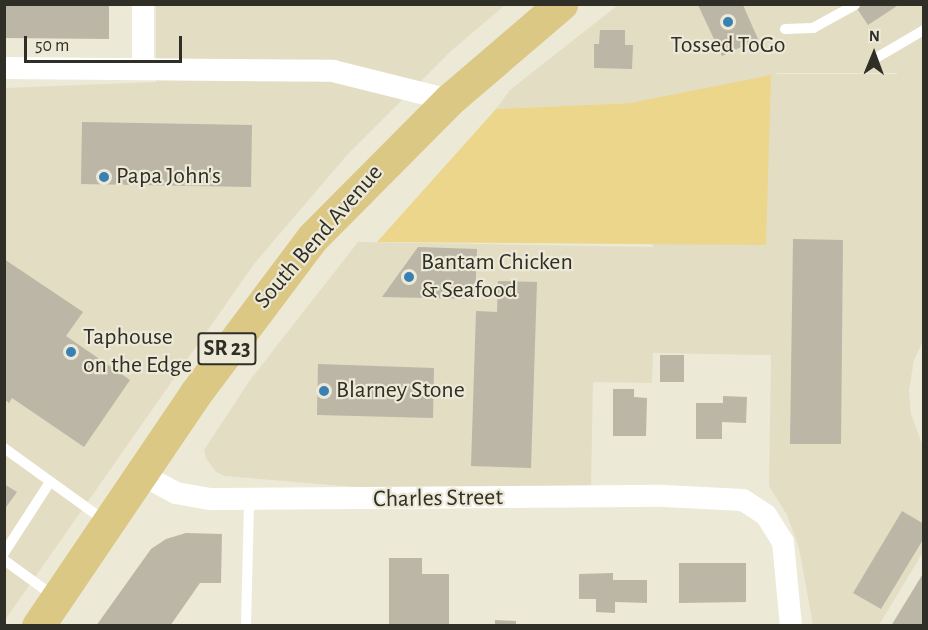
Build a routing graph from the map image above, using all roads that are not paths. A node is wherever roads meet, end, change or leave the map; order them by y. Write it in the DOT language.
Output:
graph roads {
  1 [pos="143,4"];
  2 [pos="561,4"];
  3 [pos="855,5"];
  4 [pos="785,29"];
  5 [pos="924,30"];
  6 [pos="876,58"];
  7 [pos="4,68"];
  8 [pos="143,68"];
  9 [pos="449,100"];
  10 [pos="4,448"];
  11 [pos="139,473"];
  12 [pos="50,482"];
  13 [pos="249,501"];
  14 [pos="106,522"];
  15 [pos="4,554"];
  16 [pos="4,560"];
  17 [pos="57,598"];
  18 [pos="38,626"];
  19 [pos="246,626"];
  20 [pos="791,626"];
  1 -- 8 [label="street"];
  2 -- 9 [label="main road, South Bend Avenue / SR 23"];
  3 -- 4 [label="lane"];
  5 -- 6 [label="lane"];
  7 -- 8 [label="street"];
  8 -- 9 [label="street"];
  9 -- 11 [label="main road, South Bend Avenue / SR 23"];
  10 -- 12 [label="lane"];
  11 -- 13 [label="street, Charles Street"];
  11 -- 14 [label="main road, South Bend Avenue / SR 23"];
  12 -- 14 [label="lane"];
  12 -- 15 [label="lane"];
  13 -- 19 [label="lane"];
  13 -- 20 [label="street, Charles Street"];
  14 -- 17 [label="main road, South Bend Avenue / SR 23"];
  16 -- 17 [label="lane"];
  17 -- 18 [label="main road, South Bend Avenue / SR 23"];
}
